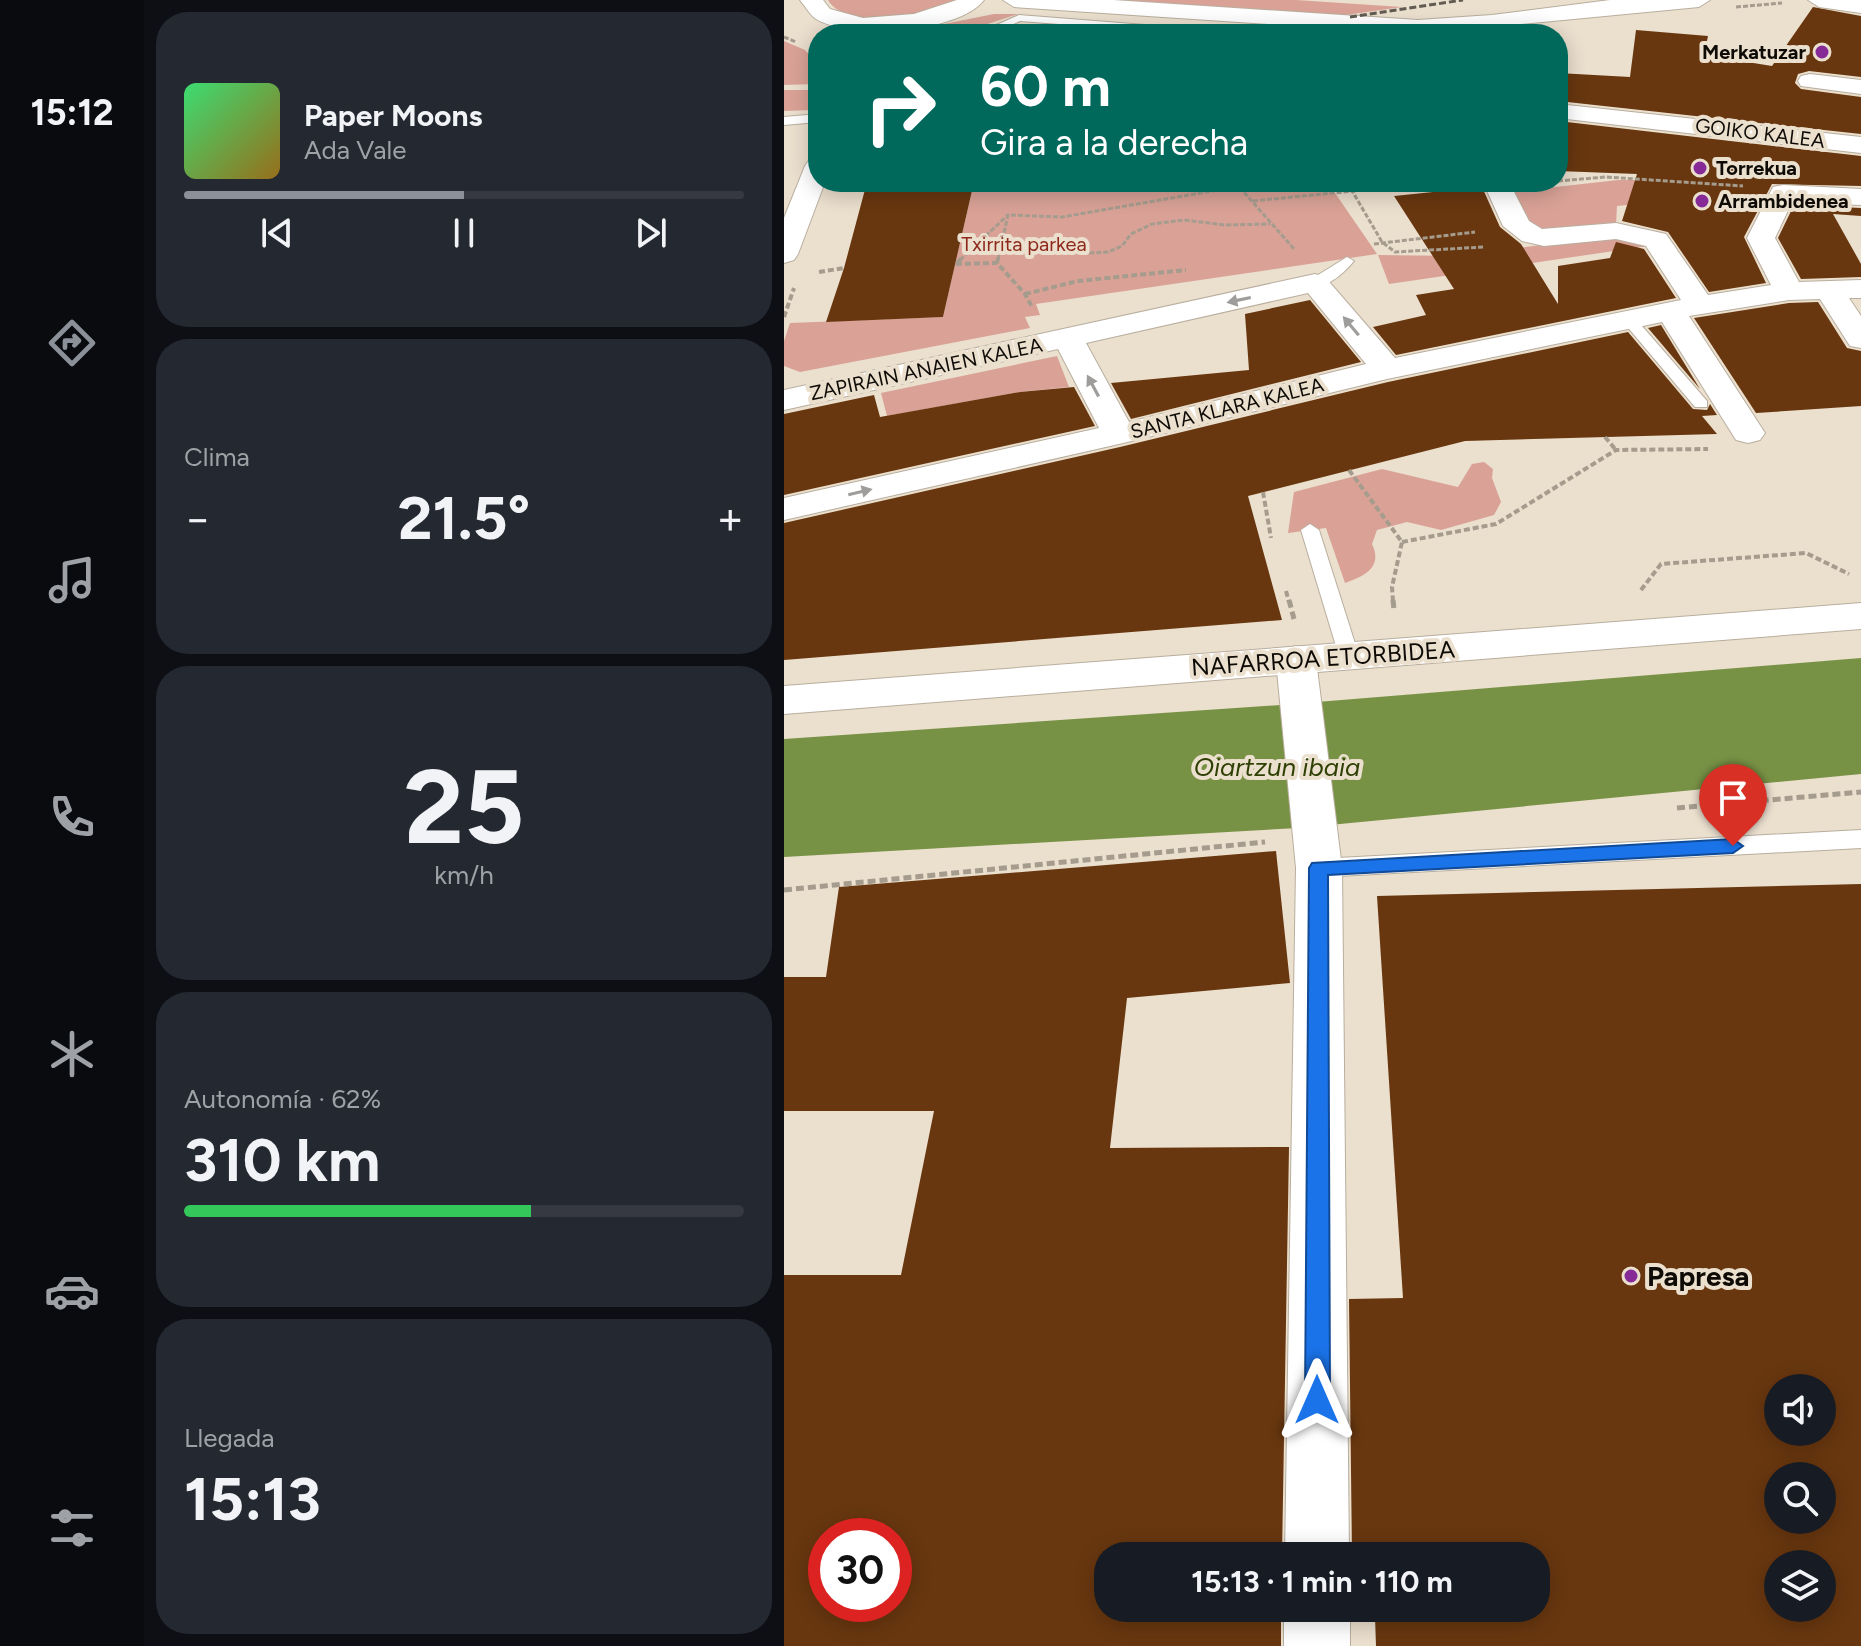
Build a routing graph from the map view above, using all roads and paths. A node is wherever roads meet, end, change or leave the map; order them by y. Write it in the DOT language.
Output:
graph roads {
  1 [pos="973,0"];
  2 [pos="1014,0"];
  3 [pos="1699,0"];
  4 [pos="1819,0"];
  5 [pos="1861,6"];
  6 [pos="789,14"];
  7 [pos="824,16"];
  8 [pos="875,24"];
  9 [pos="1005,24"];
  10 [pos="1095,24"];
  11 [pos="1373,24"];
  12 [pos="1476,24"];
  13 [pos="1810,81"];
  14 [pos="1861,87"];
  15 [pos="1568,112"];
  16 [pos="808,119"];
  17 [pos="784,121"];
  18 [pos="1817,140"];
  19 [pos="1861,145"];
  20 [pos="1568,180"];
  21 [pos="808,192"];
  22 [pos="1190,192"];
  23 [pos="1244,192"];
  24 [pos="1326,192"];
  25 [pos="1353,192"];
  26 [pos="1501,192"];
  27 [pos="1783,193"];
  28 [pos="1822,195"];
  29 [pos="1861,197"];
  30 [pos="1252,201"];
  31 [pos="1008,215"];
  32 [pos="1271,223"];
  33 [pos="1544,238"];
  34 [pos="999,251"];
  35 [pos="784,254"];
  36 [pos="1347,261"];
  37 [pos="997,263"];
  38 [pos="1308,270"];
  39 [pos="795,287"];
  40 [pos="1828,289"];
  41 [pos="1861,289"];
  42 [pos="1789,291"];
  43 [pos="1686,308"];
  44 [pos="1035,313"];
  45 [pos="784,317"];
  46 [pos="1630,321"];
  47 [pos="1068,338"];
  48 [pos="1861,339"];
  49 [pos="1387,369"];
  50 [pos="784,400"];
  51 [pos="1701,404"];
  52 [pos="1748,433"];
  53 [pos="1119,434"];
  54 [pos="1605,437"];
  55 [pos="1616,450"];
  56 [pos="1349,470"];
  57 [pos="1263,492"];
  58 [pos="784,509"];
  59 [pos="1266,521"];
  60 [pos="1310,530"];
  61 [pos="1402,542"];
  62 [pos="1386,616"];
  63 [pos="1861,616"];
  64 [pos="1349,656"];
  65 [pos="1298,677"];
  66 [pos="784,700"];
  67 [pos="1861,839"];
  68 [pos="1318,852"];
  69 [pos="784,890"];
  70 [pos="1317,1542"];
  71 [pos="1317,1622"];
  72 [pos="1317,1646"];
  1 -- 8 [label="street"];
  2 -- 11 [label="street"];
  3 -- 12 [label="street"];
  4 -- 5 [label="street"];
  6 -- 7 [label="street"];
  7 -- 8 [label="street"];
  9 -- 10 [label="lane"];
  13 -- 14 [label="street"];
  15 -- 18 [label="street, GOIKO KALEA"];
  16 -- 17 [label="lane"];
  18 -- 19 [label="street, GOIKO KALEA"];
  18 -- 28 [label="street"];
  20 -- 27 [label="path"];
  21 -- 35 [label="street"];
  22 -- 31 [label="path"];
  23 -- 30 [label="path"];
  24 -- 30 [label="path"];
  25 -- 33 [label="path"];
  26 -- 33 [label="street"];
  27 -- 28 [label="street"];
  27 -- 42 [label="street"];
  28 -- 29 [label="street"];
  30 -- 32 [label="path"];
  31 -- 34 [label="path"];
  31 -- 37 [label="path"];
  32 -- 34 [label="path"];
  32 -- 38 [label="path"];
  33 -- 43 [label="street"];
  34 -- 37 [label="path"];
  36 -- 38 [label="lane"];
  37 -- 44 [label="path"];
  38 -- 47 [label="street, ZAPIRAIN ANAIEN KALEA, one-way"];
  49 -- 38 [label="street, one-way"];
  39 -- 45 [label="path"];
  40 -- 41 [label="street, SANTA KLARA KALEA"];
  40 -- 42 [label="street, SANTA KLARA KALEA"];
  40 -- 48 [label="street"];
  42 -- 43 [label="street, SANTA KLARA KALEA"];
  43 -- 46 [label="street, SANTA KLARA KALEA"];
  43 -- 52 [label="street"];
  46 -- 49 [label="street, SANTA KLARA KALEA"];
  46 -- 51 [label="lane"];
  47 -- 50 [label="street, ZAPIRAIN ANAIEN KALEA"];
  53 -- 47 [label="street, ZAPIRAIN ANAIEN KALEA, one-way"];
  49 -- 53 [label="street, SANTA KLARA KALEA"];
  52 -- 55 [label="path"];
  58 -- 53 [label="street, SANTA KLARA KALEA, one-way"];
  54 -- 55 [label="path"];
  55 -- 61 [label="path"];
  56 -- 61 [label="path"];
  57 -- 59 [label="path"];
  60 -- 64 [label="lane"];
  61 -- 62 [label="path"];
  63 -- 64 [label="street, NAFARROA ETORBIDEA"];
  64 -- 65 [label="street, NAFARROA ETORBIDEA"];
  65 -- 66 [label="street, NAFARROA ETORBIDEA"];
  65 -- 68 [label="street"];
  67 -- 68 [label="lane"];
  68 -- 69 [label="path"];
  68 -- 70 [label="street"];
  71 -- 72 [label="street"];
}
